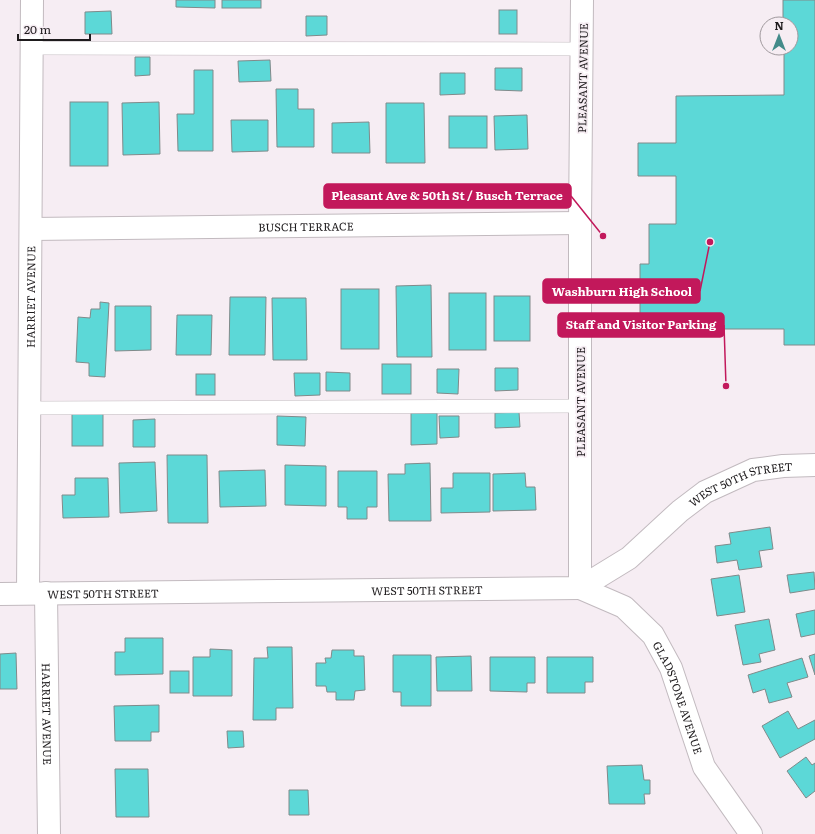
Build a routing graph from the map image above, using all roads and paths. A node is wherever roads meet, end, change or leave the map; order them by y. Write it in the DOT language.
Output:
graph roads {
  1 [pos="32,0"];
  2 [pos="582,0"];
  3 [pos="32,48"];
  4 [pos="582,49"];
  5 [pos="580,224"];
  6 [pos="31,229"];
  7 [pos="580,406"];
  8 [pos="30,408"];
  9 [pos="815,465"];
  10 [pos="580,588"];
  11 [pos="37,593"];
  12 [pos="0,594"];
  13 [pos="49,834"];
  14 [pos="751,834"];
  1 -- 3 [label="street, HARRIET AVENUE"];
  2 -- 4 [label="street, PLEASANT AVENUE"];
  3 -- 4 [label="lane"];
  3 -- 6 [label="street, HARRIET AVENUE"];
  4 -- 5 [label="street, PLEASANT AVENUE"];
  5 -- 6 [label="street, BUSCH TERRACE"];
  5 -- 7 [label="street, PLEASANT AVENUE"];
  6 -- 8 [label="street, HARRIET AVENUE"];
  7 -- 8 [label="lane"];
  7 -- 10 [label="street, PLEASANT AVENUE"];
  8 -- 11 [label="street, HARRIET AVENUE"];
  9 -- 10 [label="street, WEST 50TH STREET"];
  10 -- 11 [label="street, WEST 50TH STREET"];
  10 -- 14 [label="street, GLADSTONE AVENUE"];
  11 -- 12 [label="street, WEST 50TH STREET"];
  11 -- 13 [label="street, HARRIET AVENUE"];
}
